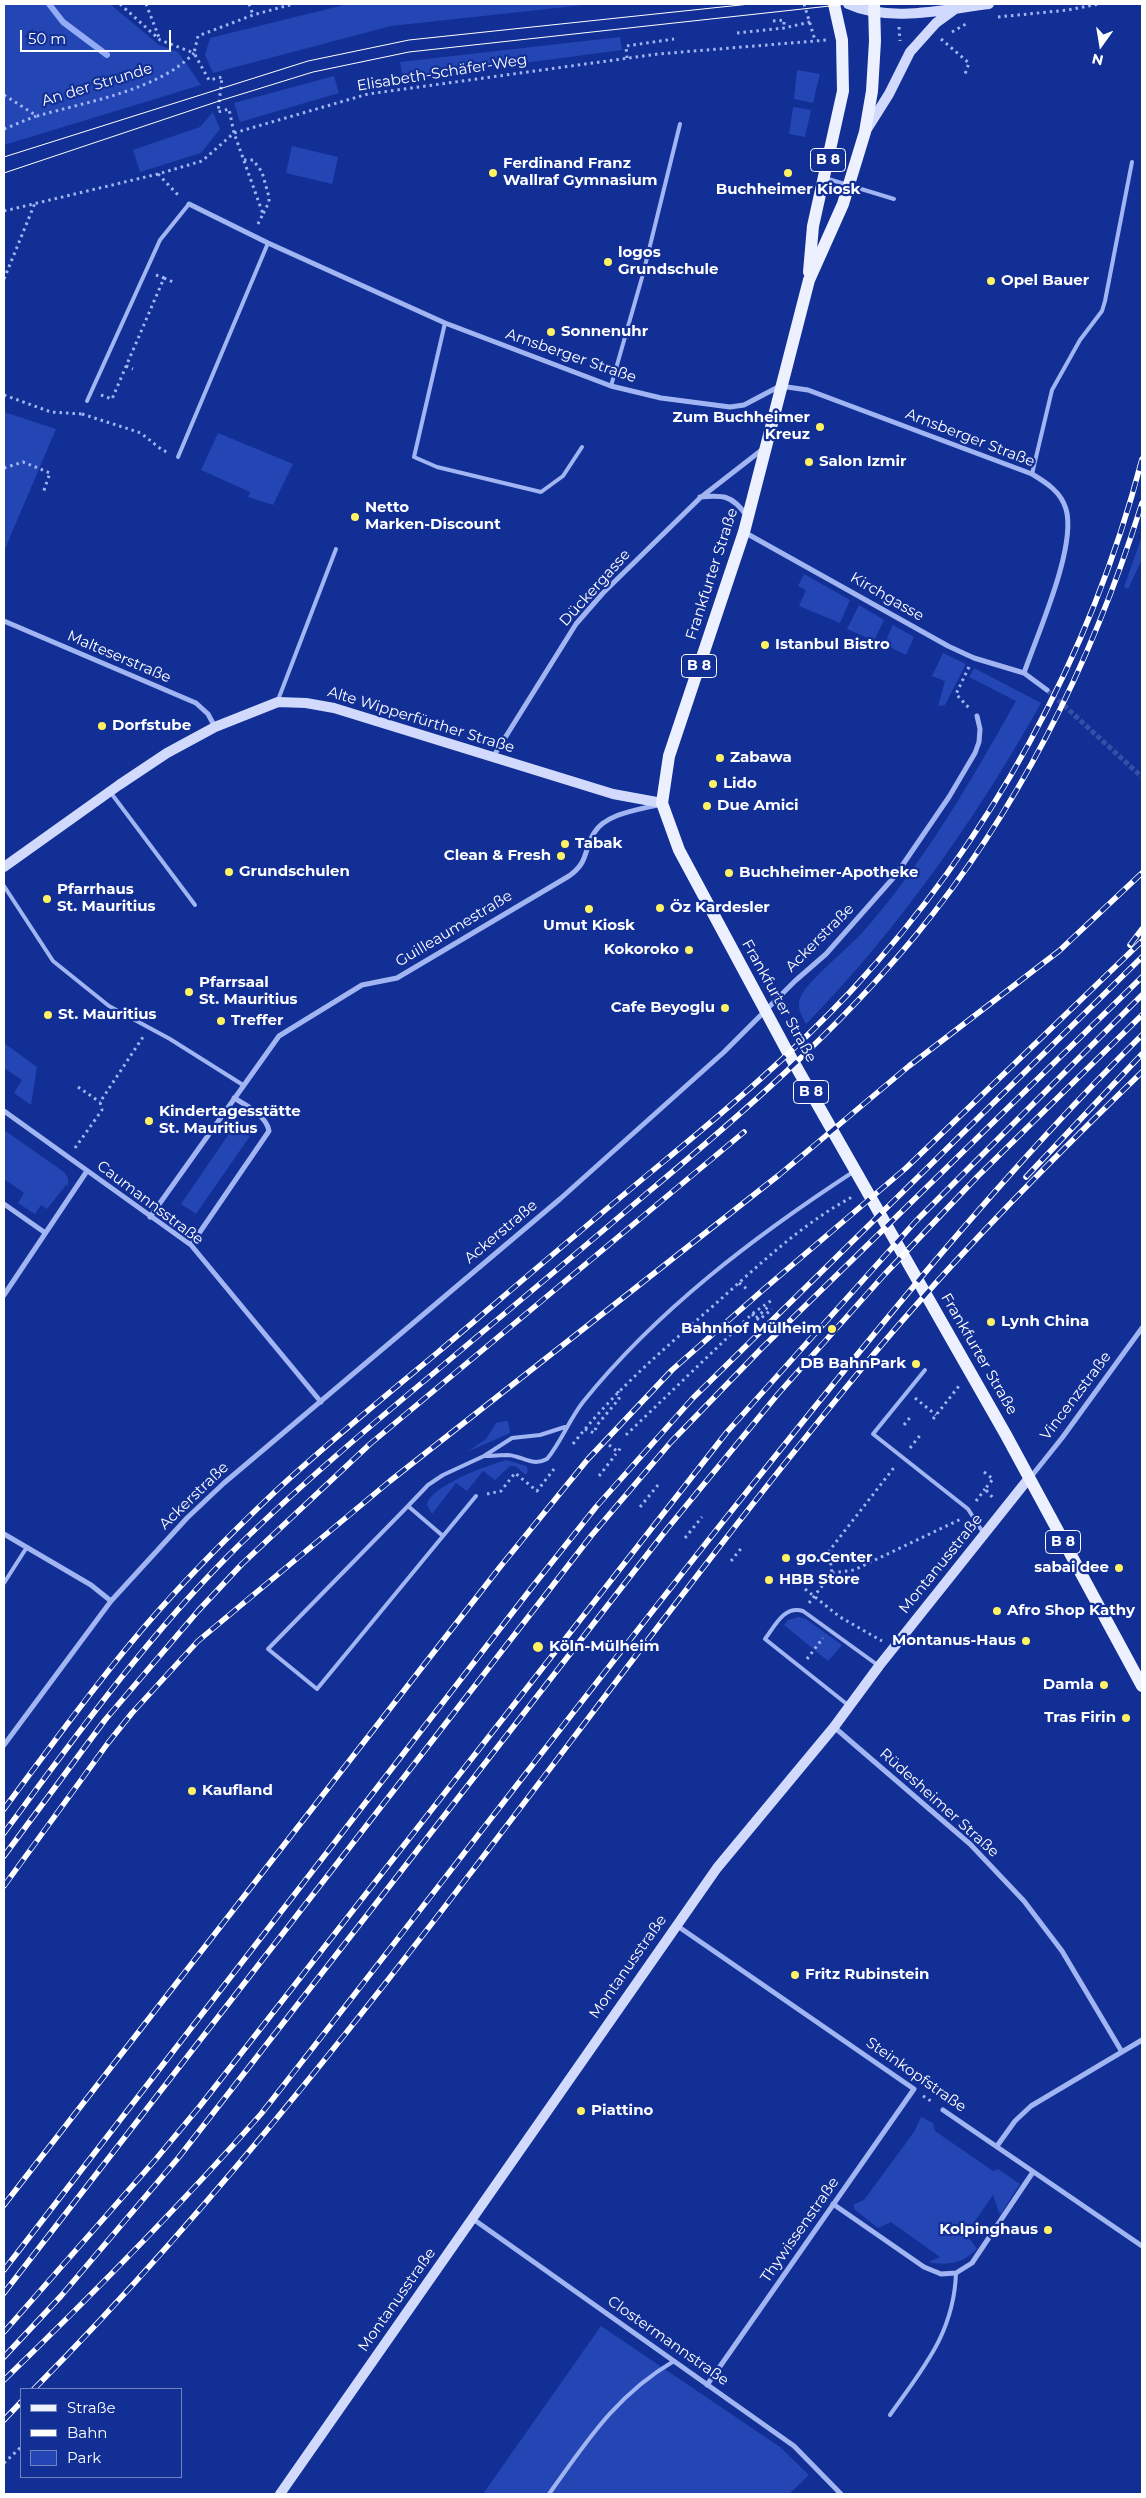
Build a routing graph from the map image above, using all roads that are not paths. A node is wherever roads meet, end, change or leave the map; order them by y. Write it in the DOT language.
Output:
graph roads {
  1 [pos="834,4"];
  2 [pos="847,4"];
  3 [pos="989,4"];
  4 [pos="958,7"];
  5 [pos="875,9"];
  6 [pos="839,23"];
  7 [pos="680,124"];
  8 [pos="866,132"];
  9 [pos="1132,162"];
  10 [pos="823,178"];
  11 [pos="850,185"];
  12 [pos="894,199"];
  13 [pos="189,204"];
  14 [pos="268,243"];
  15 [pos="809,280"];
  16 [pos="445,323"];
  17 [pos="611,386"];
  18 [pos="780,386"];
  19 [pos="87,401"];
  20 [pos="582,447"];
  21 [pos="766,447"];
  22 [pos="178,457"];
  23 [pos="1032,474"];
  24 [pos="700,498"];
  25 [pos="748,518"];
  26 [pos="744,532"];
  27 [pos="336,549"];
  28 [pos="4,621"];
  29 [pos="1024,673"];
  30 [pos="1047,690"];
  31 [pos="278,702"];
  32 [pos="977,716"];
  33 [pos="215,727"];
  34 [pos="493,757"];
  35 [pos="110,791"];
  36 [pos="662,803"];
  37 [pos="4,867"];
  38 [pos="4,886"];
  39 [pos="195,905"];
  40 [pos="765,1010"];
  41 [pos="243,1085"];
  42 [pos="234,1098"];
  43 [pos="4,1111"];
  44 [pos="87,1171"];
  45 [pos="855,1171"];
  46 [pos="4,1204"];
  47 [pos="150,1216"];
  48 [pos="44,1232"];
  49 [pos="191,1245"];
  50 [pos="4,1295"];
  51 [pos="1142,1328"];
  52 [pos="925,1370"];
  53 [pos="321,1402"];
  54 [pos="566,1427"];
  55 [pos="484,1456"];
  56 [pos="1029,1478"];
  57 [pos="476,1496"];
  58 [pos="408,1506"];
  59 [pos="4,1534"];
  60 [pos="984,1534"];
  61 [pos="443,1536"];
  62 [pos="27,1547"];
  63 [pos="4,1582"];
  64 [pos="111,1601"];
  65 [pos="878,1666"];
  66 [pos="1142,1686"];
  67 [pos="850,1706"];
  68 [pos="834,1727"];
  69 [pos="4,1745"];
  70 [pos="676,1925"];
  71 [pos="1142,2040"];
  72 [pos="1122,2052"];
  73 [pos="914,2090"];
  74 [pos="943,2110"];
  75 [pos="997,2146"];
  76 [pos="1034,2172"];
  77 [pos="833,2204"];
  78 [pos="472,2218"];
  79 [pos="1142,2246"];
  80 [pos="956,2273"];
  81 [pos="674,2361"];
  82 [pos="708,2384"];
  83 [pos="890,2414"];
  84 [pos="280,2494"];
  85 [pos="549,2494"];
  86 [pos="841,2494"];
  1 -- 6 [label="main road, Frankfurter Straße / B 8"];
  2 -- 5 [label="street"];
  2 -- 6 [label="street"];
  3 -- 4 [label="street"];
  4 -- 5 [label="street"];
  4 -- 8 [label="street"];
  5 -- 8 [label="main road, Frankfurter Straße / B 8"];
  6 -- 10 [label="main road, Frankfurter Straße / B 8"];
  7 -- 17 [label="lane"];
  8 -- 11 [label="main road, Frankfurter Straße / B 8"];
  9 -- 23 [label="lane"];
  10 -- 11 [label="lane"];
  10 -- 15 [label="main road, Frankfurter Straße / B 8"];
  11 -- 12 [label="lane"];
  11 -- 15 [label="main road, Frankfurter Straße / B 8"];
  13 -- 14 [label="street, Arnsberger Straße"];
  13 -- 19 [label="lane"];
  14 -- 16 [label="street, Arnsberger Straße"];
  14 -- 22 [label="lane"];
  15 -- 18 [label="main road, Frankfurter Straße / B 8"];
  16 -- 17 [label="street, Arnsberger Straße"];
  16 -- 20 [label="lane"];
  17 -- 18 [label="street, Arnsberger Straße"];
  18 -- 21 [label="main road, Frankfurter Straße / B 8"];
  18 -- 23 [label="street, Arnsberger Straße"];
  21 -- 24 [label="street, Dückergasse"];
  21 -- 25 [label="main road, Frankfurter Straße / B 8"];
  23 -- 29 [label="street, Arnsberger Straße"];
  24 -- 25 [label="street"];
  24 -- 34 [label="street, Dückergasse"];
  25 -- 26 [label="main road, Frankfurter Straße / B 8"];
  26 -- 29 [label="street, Kirchgasse"];
  26 -- 36 [label="main road, Frankfurter Straße / B 8"];
  27 -- 31 [label="lane"];
  28 -- 33 [label="street, Malteserstraße"];
  29 -- 30 [label="street, Kirchgasse"];
  31 -- 33 [label="street, Alte Wipperfürther Straße"];
  31 -- 34 [label="street, Alte Wipperfürther Straße"];
  32 -- 40 [label="street, Ackerstraße"];
  33 -- 35 [label="street, Alte Wipperfürther Straße"];
  34 -- 36 [label="street, Alte Wipperfürther Straße"];
  35 -- 37 [label="street, Alte Wipperfürther Straße"];
  35 -- 39 [label="lane"];
  36 -- 40 [label="main road, Frankfurter Straße / B 8"];
  36 -- 41 [label="street, Guilleaumestraße"];
  38 -- 41 [label="lane"];
  40 -- 45 [label="main road, Frankfurter Straße / B 8"];
  40 -- 53 [label="street, Ackerstraße"];
  41 -- 42 [label="street, Guilleaumestraße"];
  42 -- 47 [label="street, Guilleaumestraße"];
  42 -- 49 [label="street"];
  43 -- 44 [label="street, Caumannsstraße"];
  44 -- 47 [label="street, Caumannsstraße"];
  44 -- 48 [label="street"];
  45 -- 54 [label="lane"];
  45 -- 56 [label="main road, Frankfurter Straße / B 8"];
  46 -- 48 [label="street"];
  47 -- 49 [label="street, Caumannsstraße"];
  48 -- 50 [label="street"];
  49 -- 53 [label="street, Caumannsstraße"];
  51 -- 56 [label="street, Vincenzstraße"];
  52 -- 60 [label="lane"];
  53 -- 64 [label="street, Ackerstraße"];
  54 -- 55 [label="lane"];
  54 -- 55 [label="lane"];
  55 -- 58 [label="lane"];
  56 -- 60 [label="street, Montanusstraße"];
  56 -- 66 [label="main road, Frankfurter Straße / B 8"];
  57 -- 61 [label="lane"];
  58 -- 61 [label="lane"];
  58 -- 61 [label="lane"];
  59 -- 62 [label="street"];
  60 -- 65 [label="street, Montanusstraße"];
  62 -- 63 [label="lane"];
  62 -- 64 [label="street"];
  64 -- 69 [label="street, Ackerstraße"];
  65 -- 67 [label="street, Montanusstraße"];
  65 -- 67 [label="lane"];
  67 -- 68 [label="street, Montanusstraße"];
  68 -- 70 [label="street, Montanusstraße"];
  68 -- 72 [label="street, Rüdesheimer Straße"];
  70 -- 73 [label="street, Steinkopfstraße"];
  70 -- 78 [label="street, Montanusstraße"];
  71 -- 72 [label="street"];
  72 -- 75 [label="street"];
  73 -- 77 [label="street, Thywissenstraße"];
  74 -- 75 [label="street, Steinkopfstraße"];
  75 -- 76 [label="street, Steinkopfstraße"];
  76 -- 79 [label="street, Steinkopfstraße"];
  76 -- 80 [label="street"];
  77 -- 80 [label="street"];
  77 -- 82 [label="street, Thywissenstraße"];
  78 -- 81 [label="street, Clostermannstraße"];
  78 -- 84 [label="street, Montanusstraße"];
  80 -- 83 [label="lane"];
  81 -- 82 [label="street, Clostermannstraße"];
  81 -- 85 [label="lane"];
  82 -- 86 [label="street, Clostermannstraße"];
}
